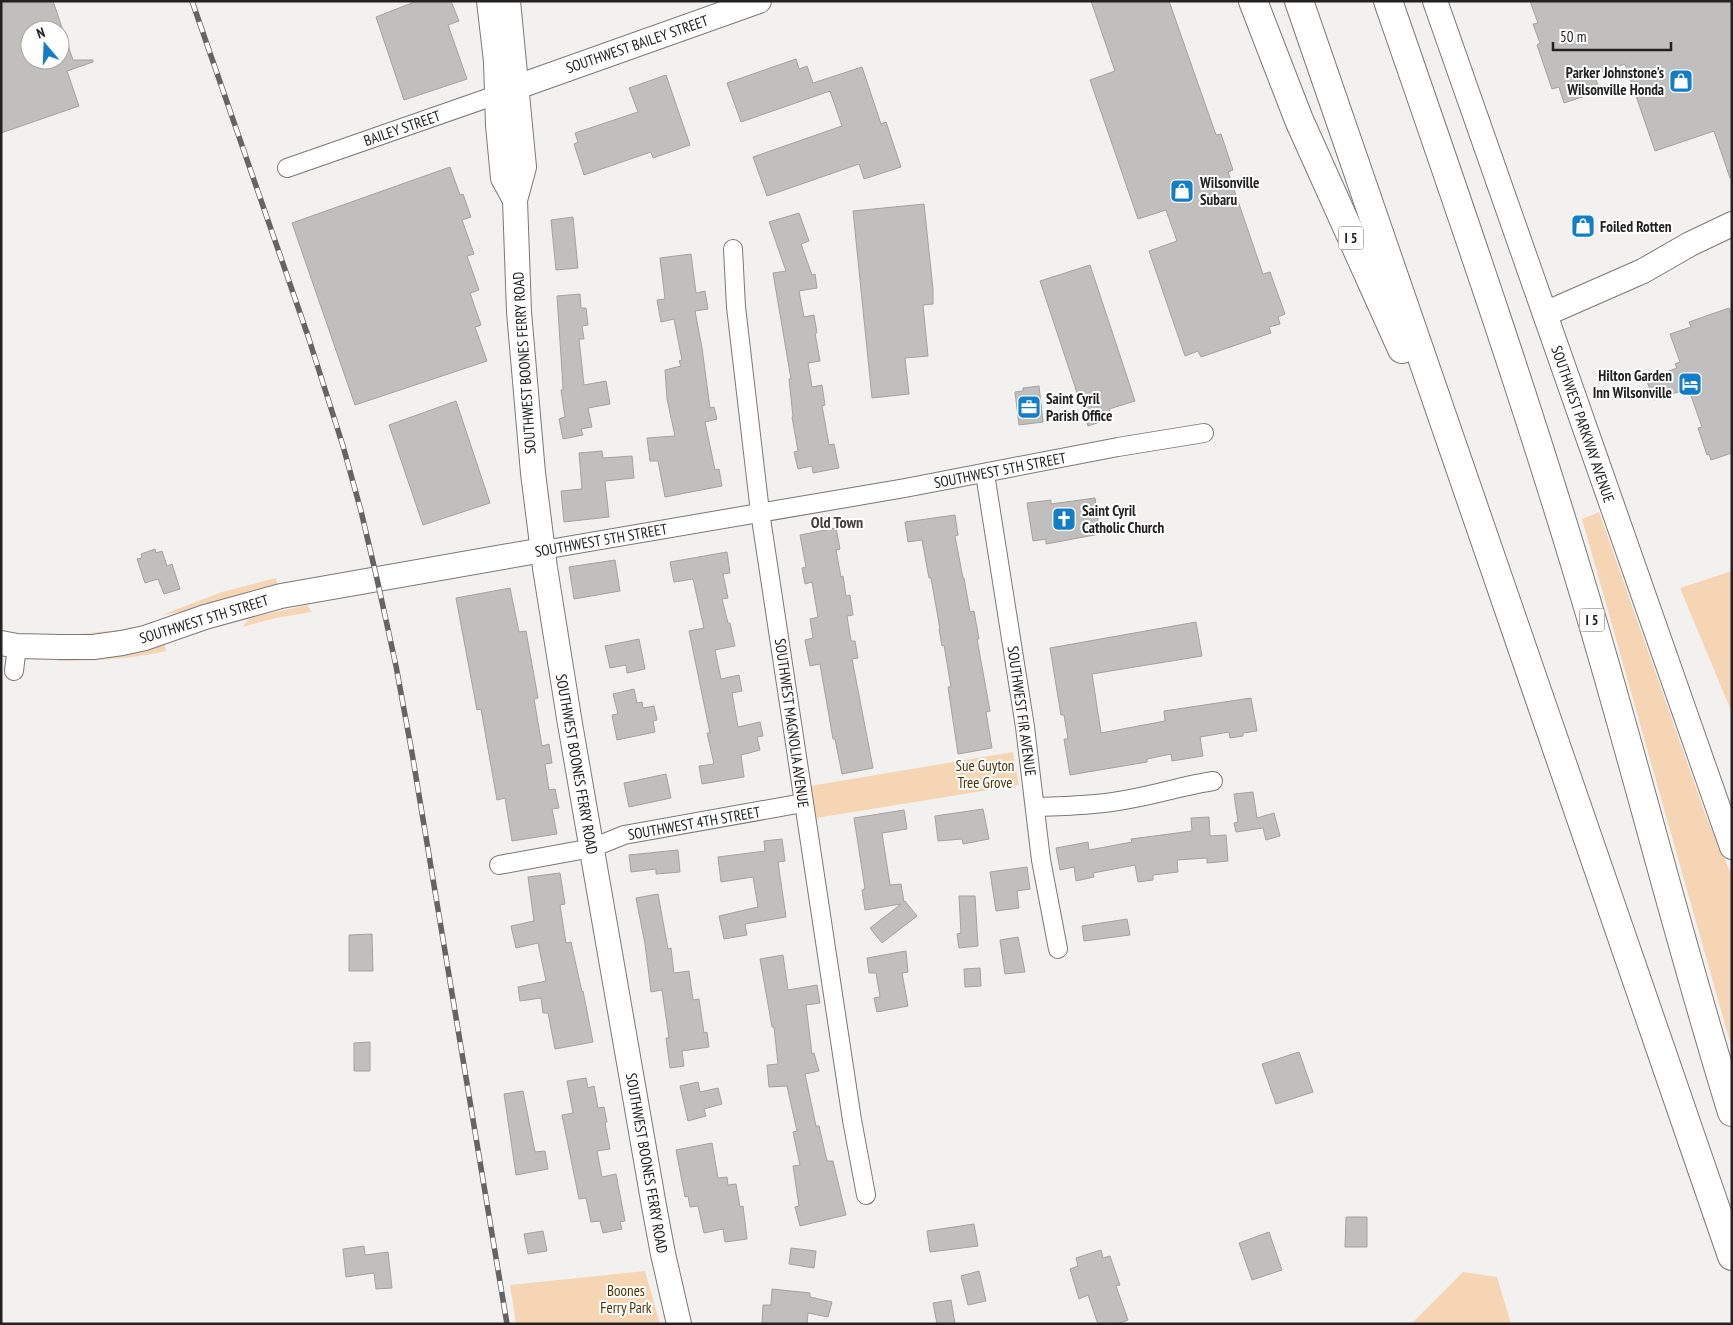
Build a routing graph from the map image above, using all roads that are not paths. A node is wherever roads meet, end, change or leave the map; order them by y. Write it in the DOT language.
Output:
graph roads {
  1 [pos="489,1"];
  2 [pos="508,1"];
  3 [pos="758,1"];
  4 [pos="1253,1"];
  5 [pos="1299,1"];
  6 [pos="1388,1"];
  7 [pos="1435,1"];
  8 [pos="507,91"];
  9 [pos="287,168"];
  10 [pos="1732,224"];
  11 [pos="733,249"];
  12 [pos="1545,314"];
  13 [pos="1204,433"];
  14 [pos="1460,470"];
  15 [pos="984,474"];
  16 [pos="760,512"];
  17 [pos="543,550"];
  18 [pos="9,645"];
  19 [pos="14,671"];
  20 [pos="1213,780"];
  21 [pos="803,803"];
  22 [pos="1036,808"];
  23 [pos="1732,847"];
  24 [pos="592,848"];
  25 [pos="499,865"];
  26 [pos="1058,949"];
  27 [pos="1732,1112"];
  28 [pos="866,1195"];
  29 [pos="1732,1256"];
  30 [pos="679,1324"];
  1 -- 8 [label="street, SOUTHWEST BOONES FERRY ROAD"];
  2 -- 8 [label="street, SOUTHWEST BOONES FERRY ROAD"];
  3 -- 8 [label="street, SOUTHWEST BAILEY STREET"];
  4 -- 14 [label="highway, I 5"];
  5 -- 14 [label="highway, I 5"];
  6 -- 27 [label="highway, I 5"];
  7 -- 12 [label="street, SOUTHWEST PARKWAY AVENUE"];
  8 -- 9 [label="street, BAILEY STREET"];
  8 -- 17 [label="street, SOUTHWEST BOONES FERRY ROAD"];
  10 -- 12 [label="street"];
  11 -- 16 [label="street, SOUTHWEST MAGNOLIA AVENUE"];
  12 -- 23 [label="street, SOUTHWEST PARKWAY AVENUE"];
  13 -- 15 [label="street, SOUTHWEST 5TH STREET"];
  14 -- 29 [label="highway, I 5"];
  15 -- 16 [label="street, SOUTHWEST 5TH STREET"];
  15 -- 22 [label="street, SOUTHWEST FIR AVENUE"];
  16 -- 17 [label="street, SOUTHWEST 5TH STREET"];
  16 -- 21 [label="street, SOUTHWEST MAGNOLIA AVENUE"];
  17 -- 18 [label="street, SOUTHWEST 5TH STREET"];
  17 -- 24 [label="street, SOUTHWEST BOONES FERRY ROAD"];
  18 -- 19 [label="street"];
  20 -- 22 [label="street"];
  21 -- 24 [label="street, SOUTHWEST 4TH STREET"];
  21 -- 28 [label="street, SOUTHWEST MAGNOLIA AVENUE"];
  22 -- 26 [label="street, SOUTHWEST FIR AVENUE"];
  24 -- 25 [label="street, SOUTHWEST 4TH STREET"];
  24 -- 30 [label="street, SOUTHWEST BOONES FERRY ROAD"];
}
